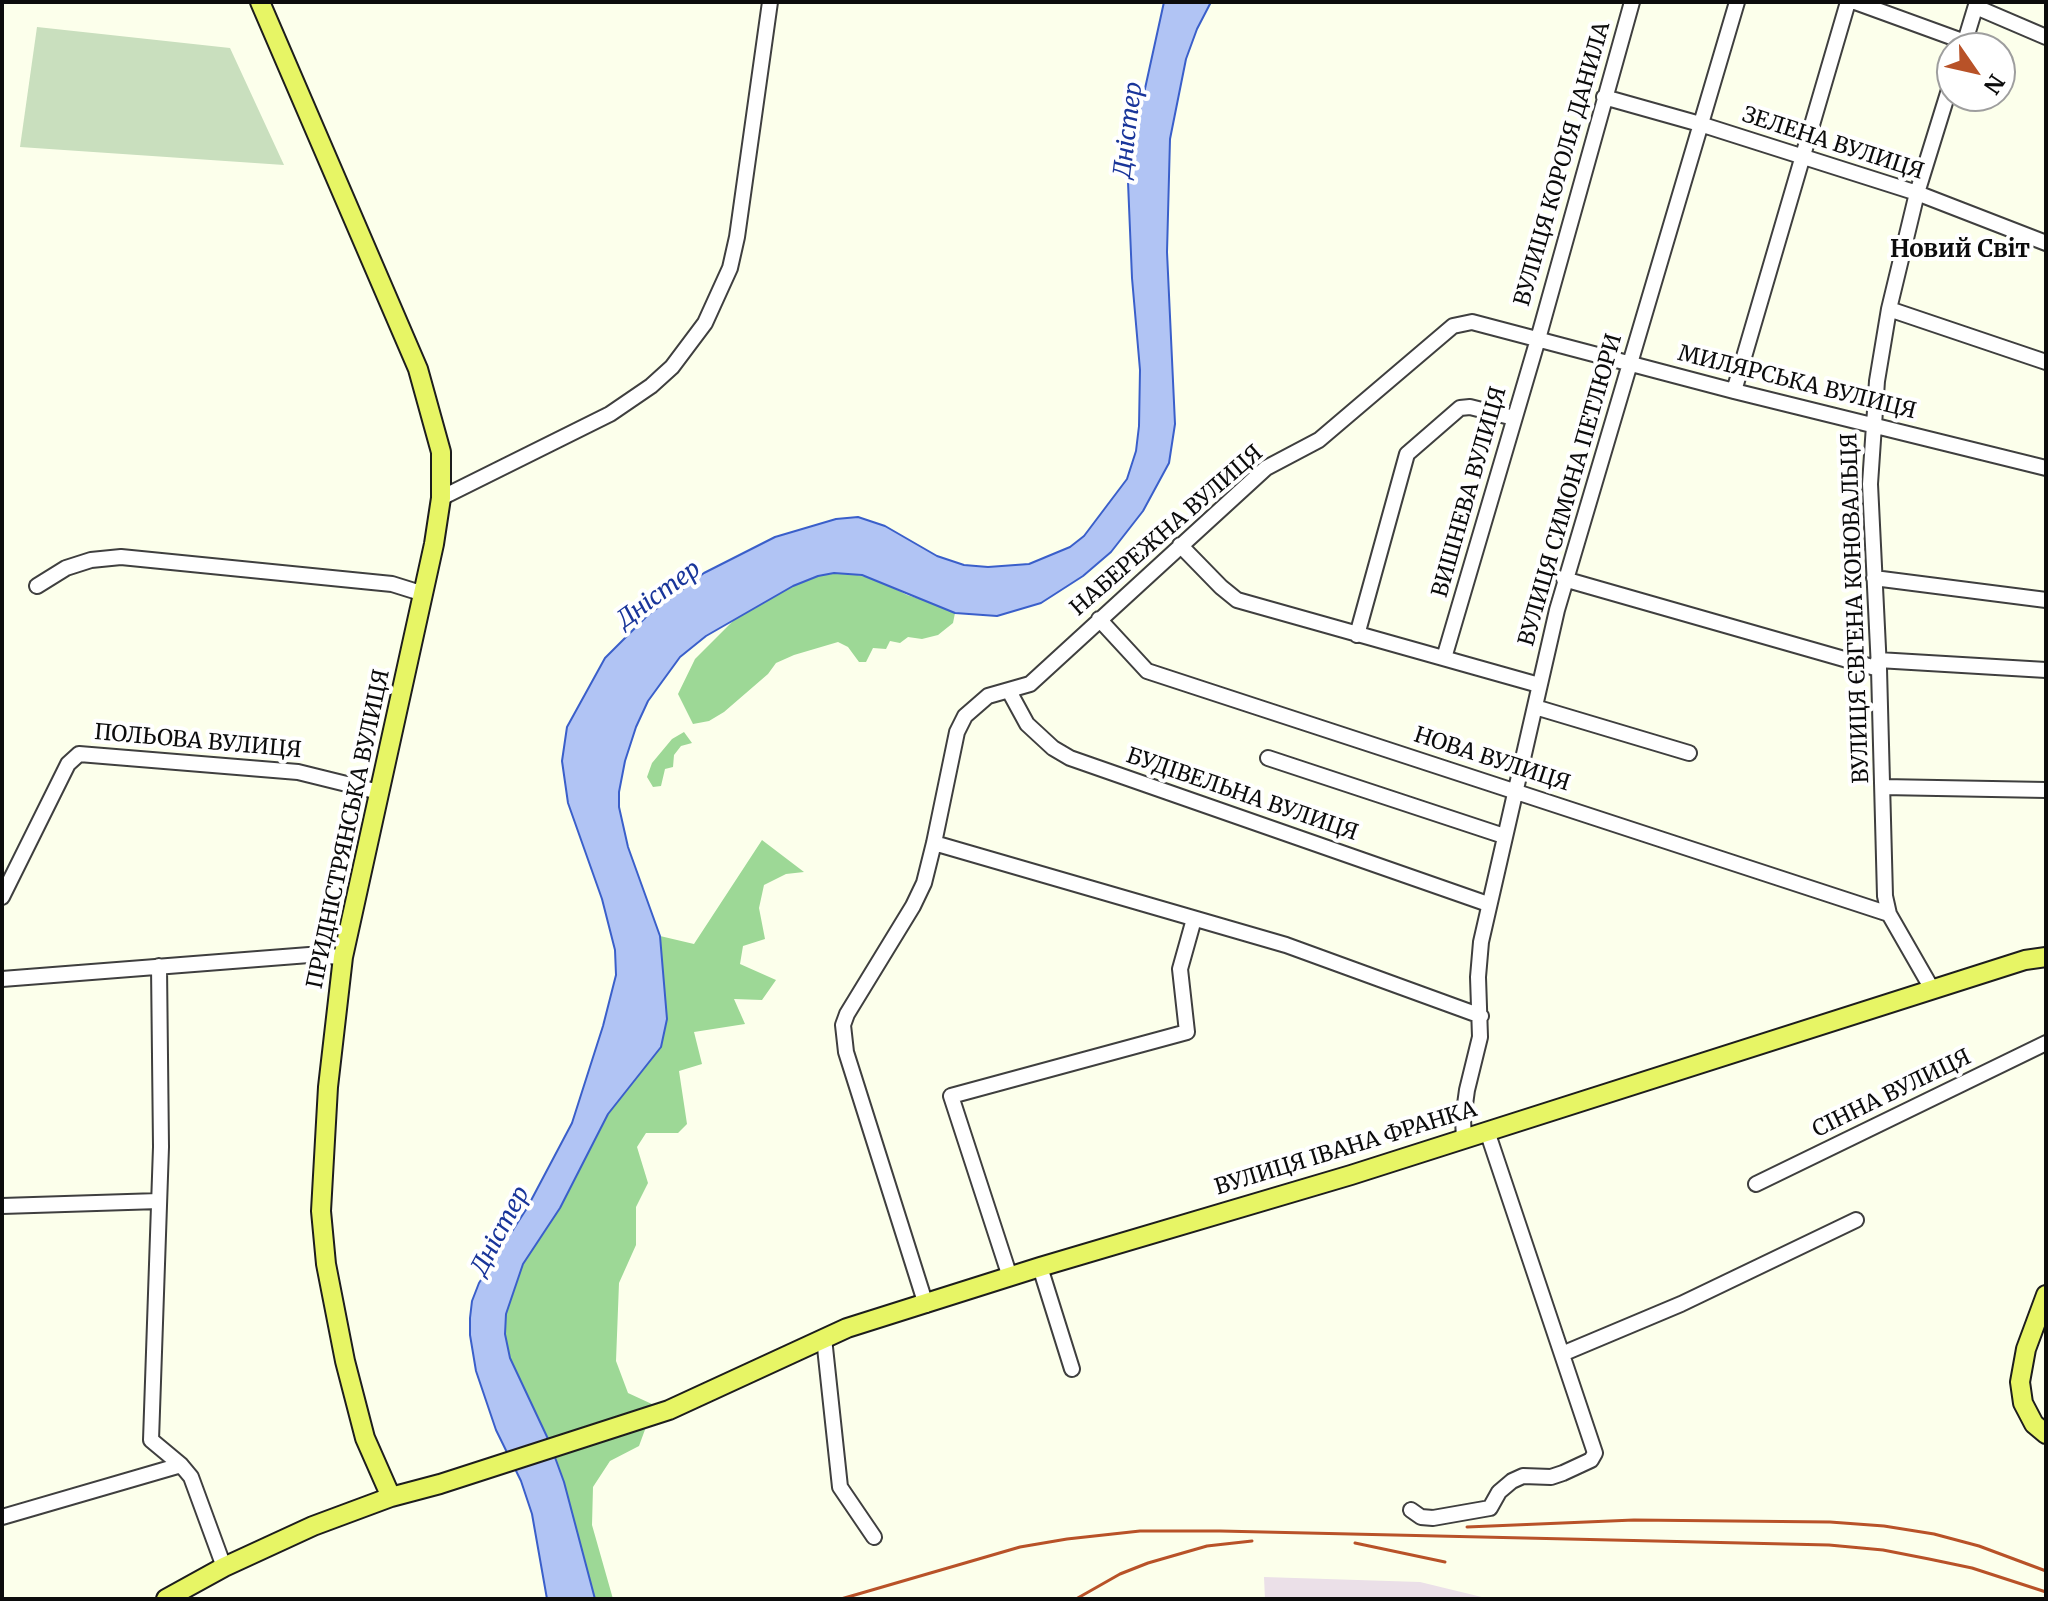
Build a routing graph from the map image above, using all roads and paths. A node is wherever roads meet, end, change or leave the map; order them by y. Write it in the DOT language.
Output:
graph roads {
  1 [pos="260,2"];
  2 [pos="770,2"];
  3 [pos="1632,2"];
  4 [pos="1737,2"];
  5 [pos="1848,2"];
  6 [pos="1855,2"];
  7 [pos="1976,5"];
  8 [pos="1968,32"];
  9 [pos="1936,34"];
  10 [pos="2046,37"];
  11 [pos="1604,97"];
  12 [pos="1942,112"];
  13 [pos="1700,124"];
  14 [pos="1801,157"];
  15 [pos="1917,193"];
  16 [pos="2046,243"];
  17 [pos="1889,309"];
  18 [pos="1538,339"];
  19 [pos="2046,362"];
  20 [pos="1631,363"];
  21 [pos="1734,391"];
  22 [pos="1514,418"];
  23 [pos="1873,426"];
  24 [pos="2046,468"];
  25 [pos="441,498"];
  26 [pos="1180,545"];
  27 [pos="1874,578"];
  28 [pos="1564,579"];
  29 [pos="37,586"];
  30 [pos="424,594"];
  31 [pos="2046,600"];
  32 [pos="1099,619"];
  33 [pos="1357,635"];
  34 [pos="1444,658"];
  35 [pos="1879,665"];
  36 [pos="2046,670"];
  37 [pos="1539,685"];
  38 [pos="1009,691"];
  39 [pos="1535,707"];
  40 [pos="1689,753"];
  41 [pos="1268,758"];
  42 [pos="1883,787"];
  43 [pos="1517,790"];
  44 [pos="2046,790"];
  45 [pos="379,792"];
  46 [pos="1504,836"];
  47 [pos="934,843"];
  48 [pos="2,897"];
  49 [pos="1488,904"];
  50 [pos="1889,914"];
  51 [pos="1194,919"];
  52 [pos="343,957"];
  53 [pos="2046,957"];
  54 [pos="159,966"];
  55 [pos="2,979"];
  56 [pos="1932,989"];
  57 [pos="1481,1016"];
  58 [pos="2046,1043"];
  59 [pos="1487,1131"];
  60 [pos="1464,1139"];
  61 [pos="1756,1184"];
  62 [pos="159,1201"];
  63 [pos="2,1206"];
  64 [pos="1856,1220"];
  65 [pos="1040,1267"];
  66 [pos="1010,1277"];
  67 [pos="2046,1295"];
  68 [pos="926,1305"];
  69 [pos="824,1338"];
  70 [pos="1562,1354"];
  71 [pos="1072,1369"];
  72 [pos="2046,1434"];
  73 [pos="181,1465"];
  74 [pos="391,1497"];
  75 [pos="1411,1510"];
  76 [pos="2,1517"];
  77 [pos="874,1537"];
  78 [pos="224,1567"];
  79 [pos="166,1599"];
  1 -- 25 [label="main road, ПРИДНІСТРЯНСЬКА ВУЛИЦЯ"];
  2 -- 25 [label="street"];
  3 -- 11 [label="street, ВУЛИЦЯ КОРОЛЯ ДАНИЛА"];
  4 -- 13 [label="street, ВУЛИЦЯ СИМОНА ПЕТЛЮРИ"];
  5 -- 14 [label="street"];
  6 -- 9 [label="street"];
  7 -- 8 [label="street"];
  7 -- 10 [label="street"];
  11 -- 13 [label="street, ЗЕЛЕНА ВУЛИЦЯ"];
  11 -- 18 [label="street, ВУЛИЦЯ КОРОЛЯ ДАНИЛА"];
  12 -- 15 [label="street, ВУЛИЦЯ ЄВГЕНА КОНОВАЛЬЦЯ"];
  13 -- 14 [label="street, ЗЕЛЕНА ВУЛИЦЯ"];
  13 -- 20 [label="street, ВУЛИЦЯ СИМОНА ПЕТЛЮРИ"];
  14 -- 15 [label="street, ЗЕЛЕНА ВУЛИЦЯ"];
  14 -- 21 [label="street"];
  15 -- 16 [label="street, ЗЕЛЕНА ВУЛИЦЯ"];
  15 -- 17 [label="street, ВУЛИЦЯ ЄВГЕНА КОНОВАЛЬЦЯ"];
  17 -- 19 [label="street"];
  17 -- 23 [label="street, ВУЛИЦЯ ЄВГЕНА КОНОВАЛЬЦЯ"];
  18 -- 20 [label="street, МИЛЯРСЬКА ВУЛИЦЯ"];
  18 -- 22 [label="street, ВИШНЕВА ВУЛИЦЯ"];
  18 -- 26 [label="street, НАБЕРЕЖНА ВУЛИЦЯ"];
  20 -- 21 [label="street, МИЛЯРСЬКА ВУЛИЦЯ"];
  20 -- 28 [label="street, ВУЛИЦЯ СИМОНА ПЕТЛЮРИ"];
  21 -- 23 [label="street, МИЛЯРСЬКА ВУЛИЦЯ"];
  22 -- 33 [label="street"];
  22 -- 34 [label="street, ВИШНЕВА ВУЛИЦЯ"];
  23 -- 24 [label="street, МИЛЯРСЬКА ВУЛИЦЯ"];
  23 -- 27 [label="street, ВУЛИЦЯ ЄВГЕНА КОНОВАЛЬЦЯ"];
  25 -- 30 [label="main road, ПРИДНІСТРЯНСЬКА ВУЛИЦЯ"];
  26 -- 32 [label="street, НАБЕРЕЖНА ВУЛИЦЯ"];
  26 -- 33 [label="street"];
  27 -- 31 [label="street"];
  27 -- 35 [label="street, ВУЛИЦЯ ЄВГЕНА КОНОВАЛЬЦЯ"];
  28 -- 35 [label="street"];
  28 -- 37 [label="street, ВУЛИЦЯ СИМОНА ПЕТЛЮРИ"];
  29 -- 30 [label="street"];
  30 -- 45 [label="main road, ПРИДНІСТРЯНСЬКА ВУЛИЦЯ"];
  32 -- 38 [label="street, НАБЕРЕЖНА ВУЛИЦЯ"];
  32 -- 43 [label="street, НОВА ВУЛИЦЯ"];
  33 -- 34 [label="street"];
  34 -- 37 [label="street"];
  35 -- 36 [label="street"];
  35 -- 42 [label="street, ВУЛИЦЯ ЄВГЕНА КОНОВАЛЬЦЯ"];
  37 -- 39 [label="street, ВУЛИЦЯ СИМОНА ПЕТЛЮРИ"];
  38 -- 47 [label="street, НАБЕРЕЖНА ВУЛИЦЯ"];
  38 -- 49 [label="street, БУДІВЕЛЬНА ВУЛИЦЯ"];
  39 -- 40 [label="street"];
  39 -- 43 [label="street, ВУЛИЦЯ СИМОНА ПЕТЛЮРИ"];
  41 -- 46 [label="street"];
  42 -- 44 [label="street"];
  42 -- 50 [label="street, ВУЛИЦЯ ЄВГЕНА КОНОВАЛЬЦЯ"];
  43 -- 46 [label="street, ВУЛИЦЯ СИМОНА ПЕТЛЮРИ"];
  43 -- 50 [label="street, НОВА ВУЛИЦЯ"];
  45 -- 48 [label="street, ПОЛЬОВА ВУЛИЦЯ"];
  45 -- 52 [label="main road, ПРИДНІСТРЯНСЬКА ВУЛИЦЯ"];
  46 -- 49 [label="street, ВУЛИЦЯ СИМОНА ПЕТЛЮРИ"];
  47 -- 51 [label="street"];
  47 -- 68 [label="street"];
  49 -- 57 [label="street, ВУЛИЦЯ СИМОНА ПЕТЛЮРИ"];
  50 -- 56 [label="street, ВУЛИЦЯ ЄВГЕНА КОНОВАЛЬЦЯ"];
  51 -- 57 [label="street"];
  51 -- 66 [label="street"];
  52 -- 54 [label="street"];
  52 -- 74 [label="main road, ПРИДНІСТРЯНСЬКА ВУЛИЦЯ"];
  53 -- 56 [label="main road, ВУЛИЦЯ ІВАНА ФРАНКА"];
  54 -- 55 [label="street"];
  54 -- 62 [label="street"];
  56 -- 59 [label="main road, ВУЛИЦЯ ІВАНА ФРАНКА"];
  57 -- 60 [label="street, ВУЛИЦЯ СИМОНА ПЕТЛЮРИ"];
  58 -- 61 [label="street, СІННА ВУЛИЦЯ"];
  59 -- 60 [label="main road, ВУЛИЦЯ ІВАНА ФРАНКА"];
  59 -- 70 [label="street"];
  60 -- 65 [label="main road, ВУЛИЦЯ ІВАНА ФРАНКА"];
  62 -- 63 [label="street"];
  62 -- 73 [label="street"];
  64 -- 70 [label="street"];
  65 -- 66 [label="main road, ВУЛИЦЯ ІВАНА ФРАНКА"];
  65 -- 71 [label="street"];
  66 -- 68 [label="main road, ВУЛИЦЯ ІВАНА ФРАНКА"];
  67 -- 72 [label="main road"];
  68 -- 69 [label="main road, ВУЛИЦЯ ІВАНА ФРАНКА"];
  69 -- 74 [label="main road, ВУЛИЦЯ ІВАНА ФРАНКА"];
  69 -- 77 [label="street"];
  70 -- 75 [label="street"];
  73 -- 76 [label="street"];
  73 -- 78 [label="street"];
  74 -- 78 [label="main road"];
  78 -- 79 [label="main road"];
}
